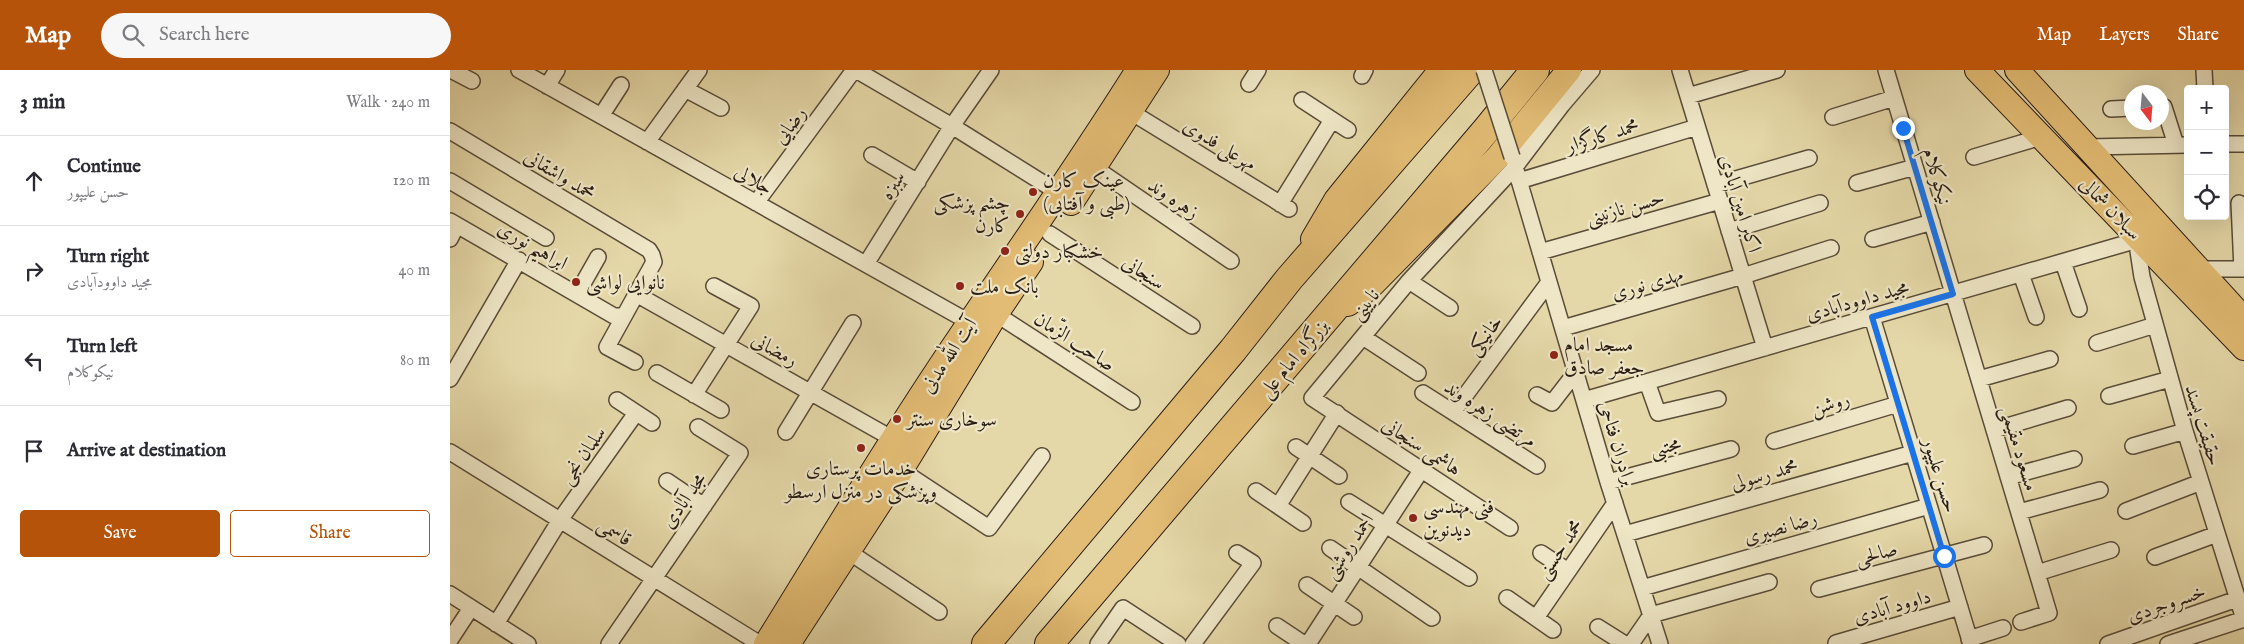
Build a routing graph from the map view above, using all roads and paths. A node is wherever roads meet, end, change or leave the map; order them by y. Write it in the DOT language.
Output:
graph roads {
  1 [pos="451,70"];
  2 [pos="519,70"];
  3 [pos="557,70"];
  4 [pos="855,70"];
  5 [pos="990,70"];
  6 [pos="1138,70"];
  7 [pos="1157,70"];
  8 [pos="1258,70"];
  9 [pos="1441,70"];
  10 [pos="1471,70"];
  11 [pos="1484,70"];
  12 [pos="1535,70"];
  13 [pos="1569,70"];
  14 [pos="1592,70"];
  15 [pos="1680,70"];
  16 [pos="1777,70"];
  17 [pos="1886,70"];
  18 [pos="1977,70"];
  19 [pos="2017,70"];
  20 [pos="2204,70"];
  21 [pos="696,71"];
  22 [pos="472,81"];
  23 [pos="1249,84"];
  24 [pos="621,85"];
  25 [pos="2205,85"];
  26 [pos="547,86"];
  27 [pos="685,89"];
  28 [pos="1688,96"];
  29 [pos="1894,98"];
  30 [pos="1302,100"];
  31 [pos="721,108"];
  32 [pos="2124,108"];
  33 [pos="2112,109"];
  34 [pos="1130,112"];
  35 [pos="602,116"];
  36 [pos="1833,116"];
  37 [pos="2169,118"];
  38 [pos="1332,120"];
  39 [pos="952,126"];
  40 [pos="1698,128"];
  41 [pos="1348,130"];
  42 [pos="450,131"];
  43 [pos="2041,137"];
  44 [pos="647,142"];
  45 [pos="2229,144"];
  46 [pos="2244,144"];
  47 [pos="2182,145"];
  48 [pos="2087,146"];
  49 [pos="872,154"];
  50 [pos="1974,157"];
  51 [pos="1809,158"];
  52 [pos="1915,167"];
  53 [pos="1095,168"];
  54 [pos="1515,168"];
  55 [pos="450,181"];
  56 [pos="918,182"];
  57 [pos="1857,183"];
  58 [pos="1715,185"];
  59 [pos="1059,193"];
  60 [pos="1720,201"];
  61 [pos="756,203"];
  62 [pos="1820,203"];
  63 [pos="2239,204"];
  64 [pos="1932,222"];
  65 [pos="454,223"];
  66 [pos="1729,231"];
  67 [pos="1050,234"];
  68 [pos="546,238"];
  69 [pos="1873,238"];
  70 [pos="450,239"];
  71 [pos="2141,239"];
  72 [pos="1831,248"];
  73 [pos="1540,252"];
  74 [pos="598,257"];
  75 [pos="519,260"];
  76 [pos="1231,261"];
  77 [pos="2063,262"];
  78 [pos="866,264"];
  79 [pos="2243,269"];
  80 [pos="2021,274"];
  81 [pos="2190,274"];
  82 [pos="1743,276"];
  83 [pos="1289,278"];
  84 [pos="1409,281"];
  85 [pos="1549,282"];
  86 [pos="714,286"];
  87 [pos="577,294"];
  88 [pos="636,294"];
  89 [pos="1953,294"];
  90 [pos="1450,308"];
  91 [pos="2079,309"];
  92 [pos="996,314"];
  93 [pos="623,316"];
  94 [pos="1872,317"];
  95 [pos="2036,317"];
  96 [pos="2244,319"];
  97 [pos="969,322"];
  98 [pos="853,323"];
  99 [pos="2156,325"];
  100 [pos="1192,326"];
  101 [pos="1563,328"];
  102 [pos="1318,329"];
  103 [pos="1363,337"];
  104 [pos="2097,343"];
  105 [pos="727,345"];
  106 [pos="1765,348"];
  107 [pos="2244,348"];
  108 [pos="2050,359"];
  109 [pos="635,362"];
  110 [pos="656,372"];
  111 [pos="1576,372"];
  112 [pos="1418,373"];
  113 [pos="450,379"];
  114 [pos="1979,379"];
  115 [pos="2170,379"];
  116 [pos="1647,382"];
  117 [pos="812,393"];
  118 [pos="1423,393"];
  119 [pos="694,395"];
  120 [pos="1536,395"];
  121 [pos="2109,396"];
  122 [pos="1312,398"];
  123 [pos="1718,399"];
  124 [pos="617,400"];
  125 [pos="1584,400"];
  126 [pos="1132,402"];
  127 [pos="1898,404"];
  128 [pos="2068,408"];
  129 [pos="721,410"];
  130 [pos="1453,412"];
  131 [pos="636,413"];
  132 [pos="1337,413"];
  133 [pos="652,423"];
  134 [pos="698,426"];
  135 [pos="1994,430"];
  136 [pos="2185,431"];
  137 [pos="786,432"];
  138 [pos="893,439"];
  139 [pos="1774,441"];
  140 [pos="1296,446"];
  141 [pos="2133,446"];
  142 [pos="1731,449"];
  143 [pos="450,452"];
  144 [pos="1914,453"];
  145 [pos="1042,456"];
  146 [pos="1309,456"];
  147 [pos="2074,459"];
  148 [pos="1537,466"];
  149 [pos="1422,469"];
  150 [pos="901,470"];
  151 [pos="1339,476"];
  152 [pos="2008,477"];
  153 [pos="667,481"];
  154 [pos="1608,482"];
  155 [pos="2200,482"];
  156 [pos="2100,490"];
  157 [pos="1256,491"];
  158 [pos="1349,502"];
  159 [pos="1615,503"];
  160 [pos="704,506"];
  161 [pos="1278,506"];
  162 [pos="1929,506"];
  163 [pos="2126,511"];
  164 [pos="2019,512"];
  165 [pos="560,520"];
  166 [pos="1303,523"];
  167 [pos="1385,526"];
  168 [pos="1510,528"];
  169 [pos="1625,534"];
  170 [pos="2217,534"];
  171 [pos="1984,545"];
  172 [pos="1330,548"];
  173 [pos="2111,550"];
  174 [pos="849,552"];
  175 [pos="1237,553"];
  176 [pos="1541,553"];
  177 [pos="1944,556"];
  178 [pos="2155,558"];
  179 [pos="1358,567"];
  180 [pos="1568,571"];
  181 [pos="2037,573"];
  182 [pos="2237,574"];
  183 [pos="653,578"];
  184 [pos="1469,578"];
  185 [pos="1769,582"];
  186 [pos="1307,585"];
  187 [pos="1642,588"];
  188 [pos="1819,589"];
  189 [pos="450,594"];
  190 [pos="1507,598"];
  191 [pos="1334,603"];
  192 [pos="1960,607"];
  193 [pos="471,608"];
  194 [pos="939,612"];
  195 [pos="2242,612"];
  196 [pos="1651,616"];
  197 [pos="1354,617"];
  198 [pos="1432,618"];
  199 [pos="1536,618"];
  200 [pos="2021,622"];
  201 [pos="496,624"];
  202 [pos="1277,626"];
  203 [pos="1598,627"];
  204 [pos="2003,628"];
  205 [pos="1553,630"];
  206 [pos="506,638"];
  207 [pos="786,638"];
  208 [pos="450,640"];
  209 [pos="1970,642"];
  210 [pos="1836,643"];
  211 [pos="528,644"];
  212 [pos="608,644"];
  213 [pos="760,644"];
  214 [pos="986,644"];
  215 [pos="1049,644"];
  216 [pos="1098,644"];
  217 [pos="1178,644"];
  218 [pos="1193,644"];
  219 [pos="1304,644"];
  220 [pos="1308,644"];
  221 [pos="1625,644"];
  222 [pos="1631,644"];
  223 [pos="1660,644"];
  224 [pos="2108,644"];
  225 [pos="2168,644"];
  1 -- 22 [label="street"];
  2 -- 26 [label="street, جلالی"];
  3 -- 26 [label="street"];
  4 -- 39 [label="street"];
  4 -- 61 [label="street, رضایی"];
  5 -- 39 [label="street, سبزه"];
  6 -- 59 [label="main road, آیت الله مدنی"];
  7 -- 34 [label="main road, آیت الله مدنی"];
  8 -- 23 [label="street"];
  9 -- 83 [label="main road"];
  10 -- 83 [label="highway"];
  11 -- 54 [label="street, برادران فتاحی, bridge"];
  12 -- 102 [label="highway, بزرگراه امام علی"];
  13 -- 102 [label="main road"];
  14 -- 54 [label="street, نایینی"];
  15 -- 28 [label="street, اکبر امین آبادی"];
  16 -- 28 [label="street"];
  17 -- 29 [label="street, نیکوکلام"];
  18 -- 43 [label="main road, سبلان شمالی"];
  19 -- 48 [label="main road, سبلان شمالی"];
  20 -- 25 [label="street"];
  21 -- 27 [label="street"];
  24 -- 35 [label="street"];
  26 -- 35 [label="street, جلالی"];
  27 -- 31 [label="street"];
  27 -- 44 [label="street"];
  28 -- 40 [label="street, اکبر امین آبادی"];
  29 -- 36 [label="street"];
  29 -- 52 [label="street, نیکوکلام"];
  30 -- 38 [label="street"];
  32 -- 33 [label="street"];
  34 -- 38 [label="street, مهرعلی فدوی"];
  34 -- 53 [label="main road, آیت الله مدنی"];
  35 -- 44 [label="street, جلالی"];
  37 -- 47 [label="street"];
  38 -- 41 [label="street"];
  39 -- 56 [label="street, سبزه"];
  39 -- 59 [label="street"];
  40 -- 54 [label="street, محمد کارگزار"];
  40 -- 58 [label="street, اکبر امین آبادی"];
  42 -- 88 [label="street, محمد واشقانی"];
  43 -- 50 [label="street"];
  43 -- 71 [label="main road, سبلان شمالی"];
  44 -- 61 [label="street, جلالی"];
  45 -- 46 [label="street"];
  47 -- 48 [label="street"];
  48 -- 81 [label="main road, سبلان شمالی"];
  49 -- 56 [label="street"];
  51 -- 58 [label="street"];
  52 -- 57 [label="street"];
  52 -- 64 [label="street, نیکوکلام"];
  53 -- 67 [label="main road, آیت الله مدنی"];
  53 -- 76 [label="street, زهره وند"];
  54 -- 73 [label="street, برادران فتاحی"];
  54 -- 84 [label="street, نایینی"];
  55 -- 68 [label="street"];
  56 -- 78 [label="street, سبزه"];
  58 -- 60 [label="street, اکبر امین آبادی"];
  59 -- 97 [label="main road, آیت الله مدنی"];
  60 -- 66 [label="street, اکبر امین آبادی"];
  60 -- 73 [label="street, حسن نازنینی"];
  61 -- 78 [label="street, جلالی"];
  62 -- 66 [label="street"];
  63 -- 79 [label="street"];
  64 -- 69 [label="street"];
  64 -- 89 [label="street, نیکوکلام"];
  65 -- 70 [label="street"];
  65 -- 75 [label="street, ابراهیم نوری"];
  66 -- 82 [label="street, اکبر امین آبادی"];
  67 -- 92 [label="main road, آیت الله مدنی"];
  67 -- 100 [label="street, سنجانی"];
  71 -- 77 [label="street, مجید داوودآبادی"];
  71 -- 81 [label="main road, سبلان شمالی"];
  71 -- 99 [label="street, حقیقت پسند"];
  72 -- 82 [label="street, مهدی نوری"];
  73 -- 85 [label="street, برادران فتاحی"];
  74 -- 87 [label="street"];
  75 -- 87 [label="street, ابراهیم نوری"];
  75 -- 113 [label="street"];
  77 -- 80 [label="street, مجید داوودآبادی"];
  77 -- 91 [label="street"];
  78 -- 97 [label="street, جلالی"];
  79 -- 81 [label="street"];
  80 -- 89 [label="street, مجید داوودآبادی"];
  80 -- 95 [label="street"];
  81 -- 96 [label="main road, سبلان شمالی"];
  81 -- 107 [label="main road, سبلان شمالی"];
  82 -- 101 [label="street, مهدی نوری"];
  82 -- 106 [label="street, اکبر امین آبادی"];
  83 -- 214 [label="highway"];
  84 -- 90 [label="street"];
  84 -- 103 [label="street, نایینی"];
  85 -- 101 [label="street, برادران فتاحی"];
  85 -- 130 [label="street, خانیکی"];
  86 -- 105 [label="street"];
  87 -- 93 [label="street, ابراهیم نوری"];
  88 -- 93 [label="street"];
  88 -- 105 [label="street, رمضانی"];
  89 -- 94 [label="street, مجید داوودآبادی"];
  89 -- 114 [label="street, مسعود مقیمی"];
  92 -- 126 [label="street, صاحب الزّمان"];
  92 -- 150 [label="main road, آیت الله مدنی"];
  93 -- 109 [label="street"];
  94 -- 106 [label="street, مجید داوودآبادی"];
  94 -- 127 [label="street, حسن علیپور"];
  97 -- 138 [label="main road, آیت الله مدنی"];
  98 -- 117 [label="street"];
  99 -- 104 [label="street"];
  99 -- 115 [label="street, حقیقت پسند"];
  101 -- 111 [label="street, برادران فتاحی"];
  102 -- 215 [label="highway, بزرگراه امام علی"];
  103 -- 112 [label="street"];
  103 -- 122 [label="street, نایینی"];
  105 -- 117 [label="street, رمضانی"];
  105 -- 119 [label="street"];
  106 -- 116 [label="street, مجید داوودآبادی"];
  108 -- 114 [label="street"];
  110 -- 119 [label="street"];
  111 -- 120 [label="street"];
  111 -- 125 [label="street, برادران فتاحی"];
  114 -- 135 [label="street, مسعود مقیمی"];
  115 -- 121 [label="street"];
  115 -- 136 [label="street, حقیقت پسند"];
  116 -- 123 [label="street"];
  116 -- 125 [label="street, مجید داوودآبادی"];
  117 -- 137 [label="street"];
  117 -- 138 [label="street, رمضانی"];
  118 -- 130 [label="street, مرتضی زهره وند"];
  119 -- 129 [label="street"];
  122 -- 132 [label="street, هاشمی سنجانی"];
  124 -- 131 [label="street"];
  125 -- 154 [label="street, برادران فتاحی"];
  127 -- 139 [label="street, روشن"];
  127 -- 144 [label="street, حسن علیپور"];
  128 -- 135 [label="street"];
  130 -- 148 [label="street, مرتضی زهره وند"];
  131 -- 133 [label="street"];
  131 -- 165 [label="street, سلمان نجی"];
  132 -- 146 [label="street"];
  132 -- 149 [label="street, هاشمی سنجانی"];
  134 -- 160 [label="street, مجد آبادی"];
  135 -- 152 [label="street, مسعود مقیمی"];
  136 -- 141 [label="street"];
  136 -- 155 [label="street, حقیقت پسند"];
  138 -- 207 [label="main road, آیت الله مدنی"];
  140 -- 146 [label="street"];
  142 -- 154 [label="street, مجتبی"];
  143 -- 165 [label="street, قاسمی"];
  144 -- 162 [label="street, حسن علیپور"];
  144 -- 169 [label="street, محمد رسولی"];
  145 -- 150 [label="street"];
  146 -- 151 [label="street"];
  146 -- 161 [label="street"];
  147 -- 152 [label="street"];
  149 -- 167 [label="street, احمد روشنی"];
  149 -- 168 [label="street, هاشمی سنجانی"];
  150 -- 174 [label="main road, آیت الله مدنی"];
  152 -- 164 [label="street, مسعود مقیمی"];
  153 -- 160 [label="street"];
  154 -- 159 [label="street, برادران فتاحی"];
  155 -- 163 [label="street"];
  155 -- 170 [label="street, حقیقت پسند"];
  156 -- 164 [label="street"];
  157 -- 161 [label="street"];
  158 -- 167 [label="street"];
  159 -- 169 [label="street, برادران فتاحی"];
  159 -- 180 [label="street, محمد حسنی"];
  160 -- 183 [label="street, مجد آبادی"];
  161 -- 166 [label="street"];
  162 -- 177 [label="street, حسن علیپور"];
  162 -- 187 [label="street, رضا نصیری"];
  164 -- 181 [label="street, مسعود مقیمی"];
  165 -- 183 [label="street, قاسمی"];
  165 -- 201 [label="street, سلمان نجی"];
  167 -- 179 [label="street, احمد روشنی"];
  167 -- 184 [label="street"];
  169 -- 187 [label="street, برادران فتاحی"];
  170 -- 178 [label="street"];
  170 -- 182 [label="street, حقیقت پسند"];
  171 -- 177 [label="street, صالحی"];
  172 -- 179 [label="street"];
  173 -- 181 [label="street"];
  174 -- 194 [label="street"];
  174 -- 207 [label="main road, آیت الله مدنی"];
  175 -- 218 [label="street"];
  176 -- 180 [label="street"];
  177 -- 188 [label="street, صالحی"];
  177 -- 192 [label="street, حسن علیپور"];
  179 -- 191 [label="street, احمد روشنی"];
  179 -- 198 [label="street"];
  180 -- 199 [label="street, محمد حسنی"];
  181 -- 200 [label="street, مسعود مقیمی"];
  182 -- 195 [label="street, حقیقت پسند"];
  183 -- 212 [label="street, مجد آبادی"];
  183 -- 213 [label="street, قاسمی"];
  185 -- 196 [label="street"];
  186 -- 191 [label="street"];
  187 -- 196 [label="street, برادران فتاحی"];
  189 -- 193 [label="street"];
  190 -- 199 [label="street"];
  191 -- 197 [label="street"];
  191 -- 220 [label="street, احمد روشنی"];
  192 -- 209 [label="street, حسن علیپور"];
  192 -- 210 [label="street, داوود آبادی"];
  193 -- 201 [label="street"];
  193 -- 208 [label="street"];
  195 -- 224 [label="street, خسروجردی"];
  195 -- 225 [label="street"];
  196 -- 222 [label="street"];
  196 -- 223 [label="street, برادران فتاحی"];
  199 -- 205 [label="street"];
  201 -- 206 [label="street"];
  202 -- 219 [label="street"];
  203 -- 221 [label="street"];
  204 -- 209 [label="street"];
  206 -- 211 [label="street"];
  216 -- 217 [label="street"];
}
